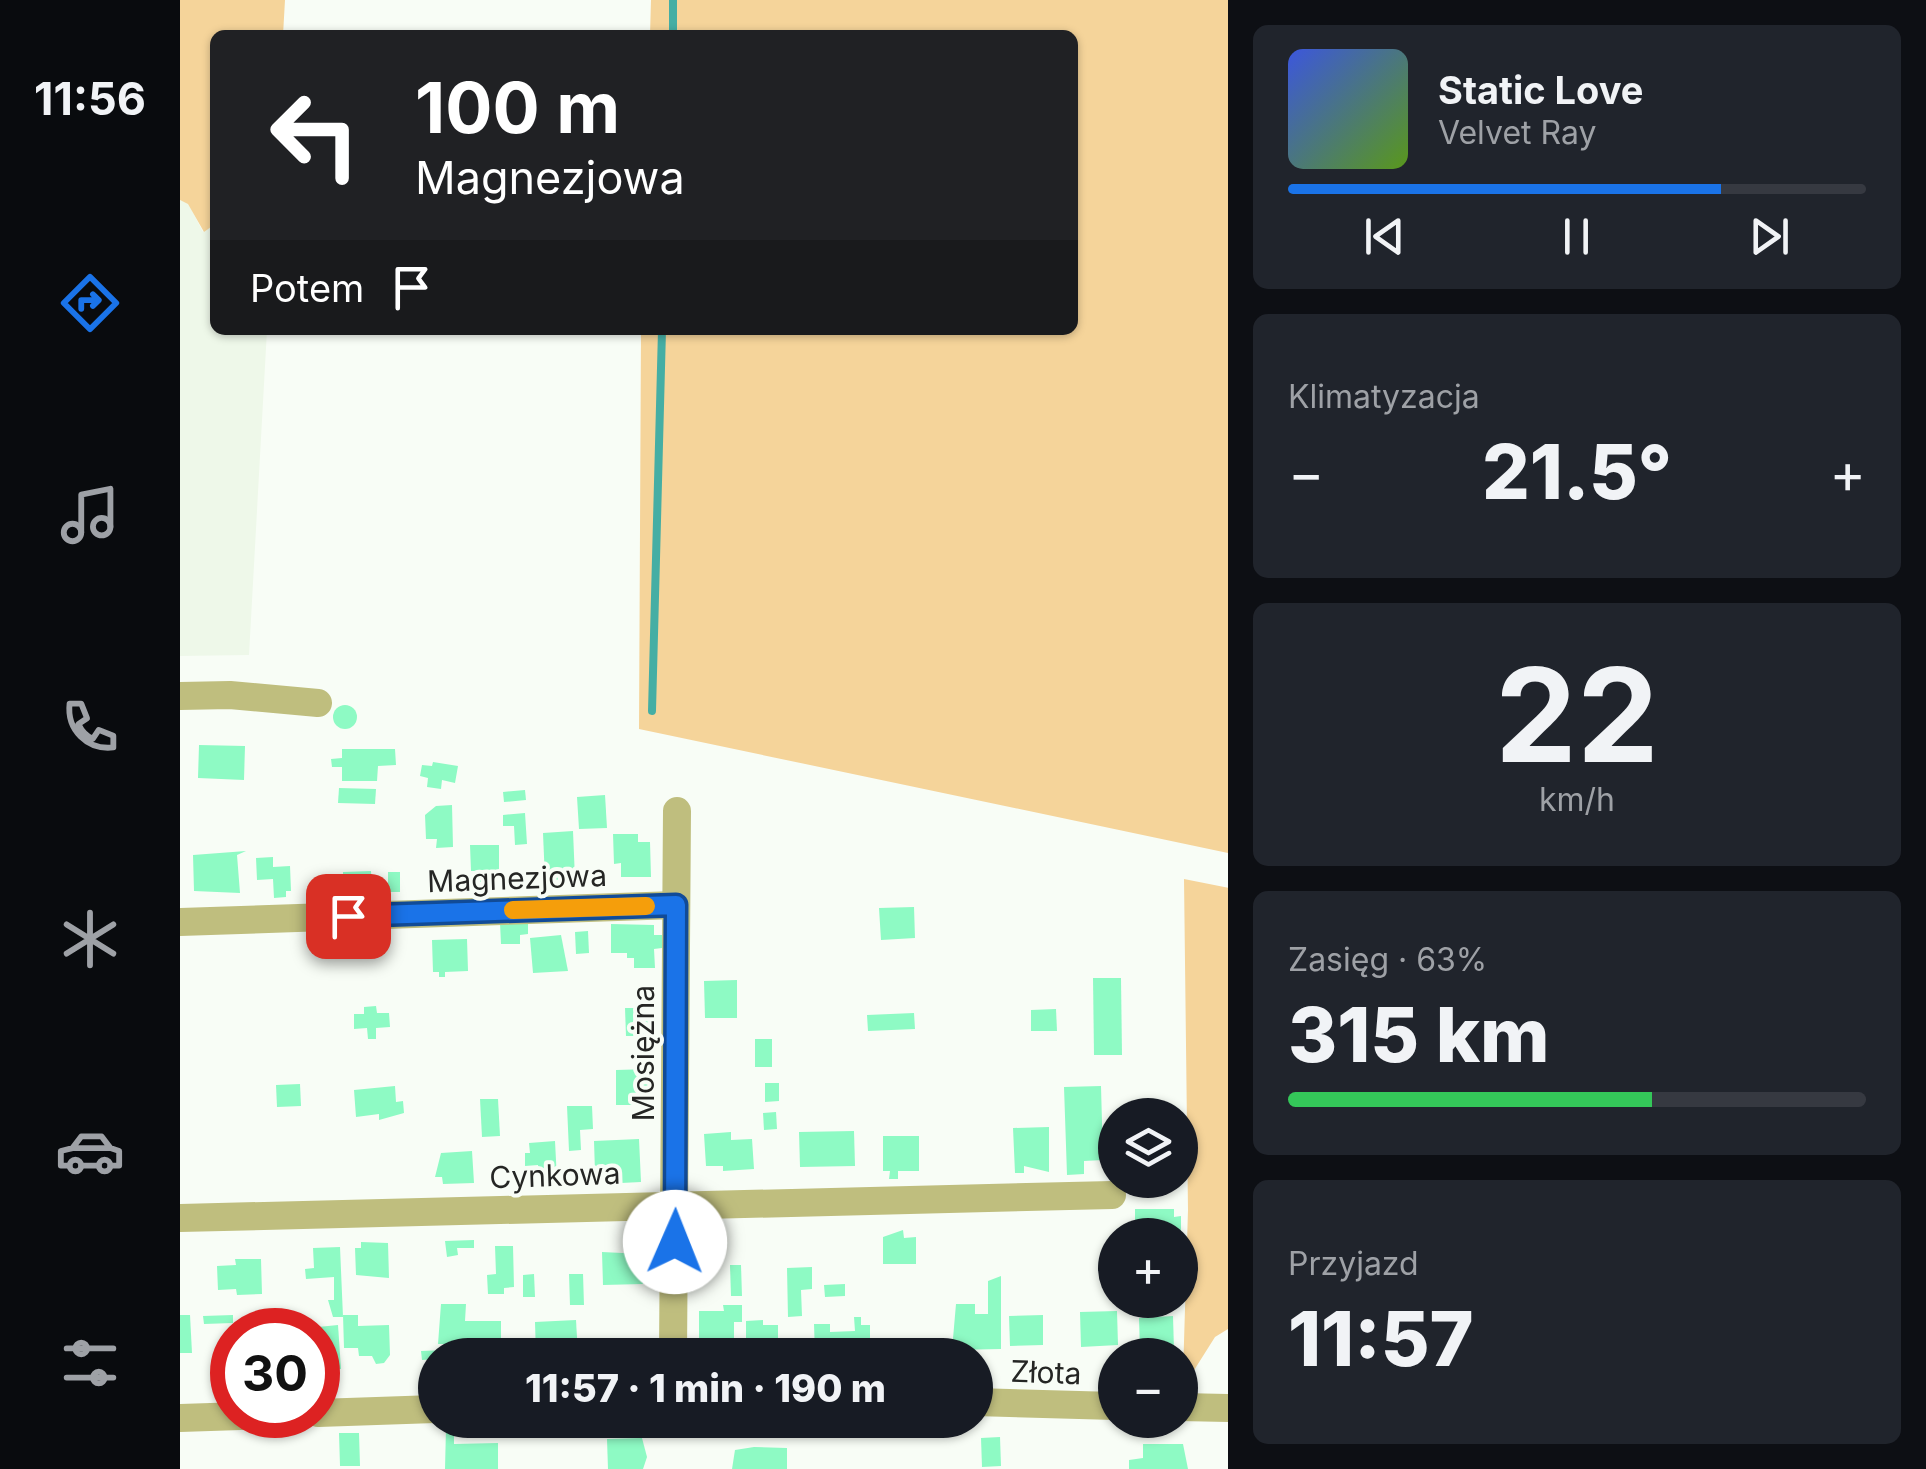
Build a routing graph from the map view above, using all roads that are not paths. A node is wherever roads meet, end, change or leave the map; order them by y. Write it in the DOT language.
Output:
graph roads {
  1 [pos="180,696"];
  2 [pos="318,704"];
  3 [pos="677,811"];
  4 [pos="676,905"];
  5 [pos="180,922"];
  6 [pos="1098,1194"];
  7 [pos="676,1204"];
  8 [pos="180,1218"];
  9 [pos="673,1338"];
  10 [pos="993,1403"];
  11 [pos="1098,1406"];
  12 [pos="1198,1407"];
  13 [pos="1228,1408"];
  14 [pos="418,1410"];
  15 [pos="340,1412"];
  16 [pos="210,1417"];
  17 [pos="180,1418"];
  1 -- 2 [label="street"];
  3 -- 4 [label="street, Mosiężna"];
  4 -- 5 [label="street, Magnezjowa"];
  4 -- 7 [label="street, Mosiężna"];
  6 -- 7 [label="street, Cynkowa"];
  7 -- 8 [label="street, Cynkowa"];
  7 -- 9 [label="street, Mosiężna"];
  10 -- 11 [label="street, Złota"];
  12 -- 13 [label="street"];
  14 -- 15 [label="street"];
  16 -- 17 [label="street"];
}
